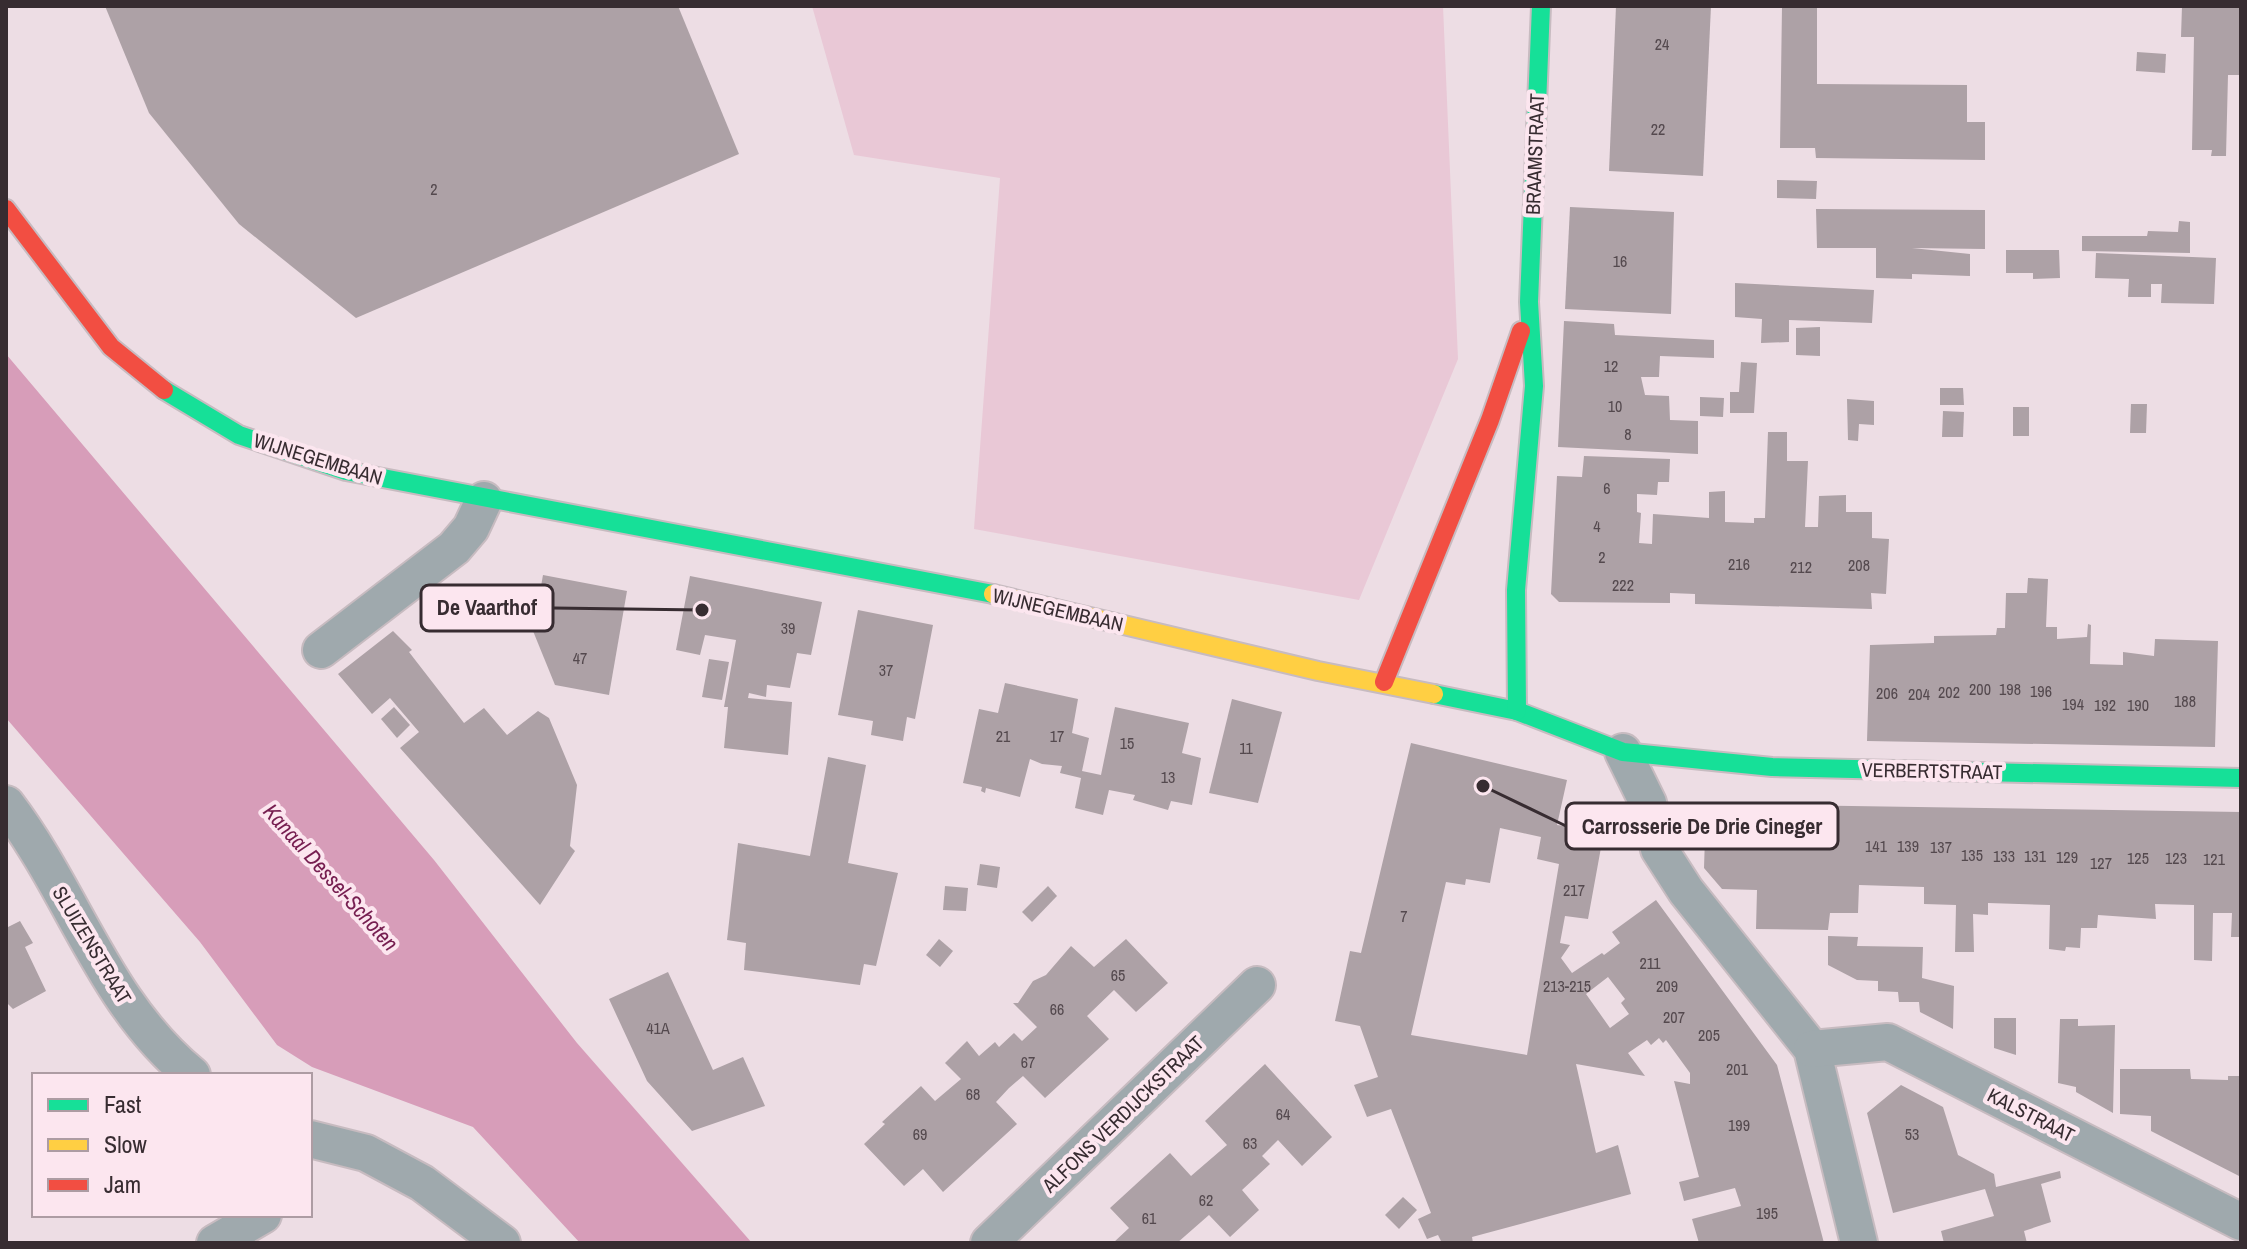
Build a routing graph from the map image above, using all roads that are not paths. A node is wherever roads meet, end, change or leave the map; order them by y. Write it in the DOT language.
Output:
graph roads {
  1 [pos="1541,6"];
  2 [pos="6,209"];
  3 [pos="1529,302"];
  4 [pos="1476,454"];
  5 [pos="1527,465"];
  6 [pos="484,500"];
  7 [pos="321,650"];
  8 [pos="1384,682"];
  9 [pos="1517,711"];
  10 [pos="1623,752"];
  11 [pos="2241,778"];
  12 [pos="6,804"];
  13 [pos="1257,985"];
  14 [pos="1812,1049"];
  15 [pos="190,1073"];
  16 [pos="312,1143"];
  17 [pos="260,1217"];
  18 [pos="2241,1222"];
  19 [pos="215,1243"];
  20 [pos="502,1243"];
  21 [pos="989,1243"];
  22 [pos="1859,1243"];
  1 -- 3 [label="street, BRAAMSTRAAT"];
  2 -- 6 [label="street, WIJNEGEMBAAN"];
  3 -- 4 [label="street, BRAAMSTRAAT"];
  3 -- 5 [label="street, BRAAMSTRAAT"];
  4 -- 5 [label="street"];
  4 -- 8 [label="street, BRAAMSTRAAT"];
  5 -- 9 [label="street, BRAAMSTRAAT"];
  6 -- 7 [label="street"];
  6 -- 8 [label="street, WIJNEGEMBAAN"];
  8 -- 9 [label="street, WIJNEGEMBAAN"];
  9 -- 10 [label="street, WIJNEGEMBAAN"];
  10 -- 11 [label="street, VERBERTSTRAAT"];
  10 -- 14 [label="street"];
  12 -- 15 [label="street, SLUIZENSTRAAT"];
  13 -- 21 [label="street, ALFONS VERDIJCKSTRAAT"];
  14 -- 18 [label="street, KALSTRAAT"];
  14 -- 22 [label="street"];
  16 -- 20 [label="street"];
  17 -- 19 [label="street"];
}
